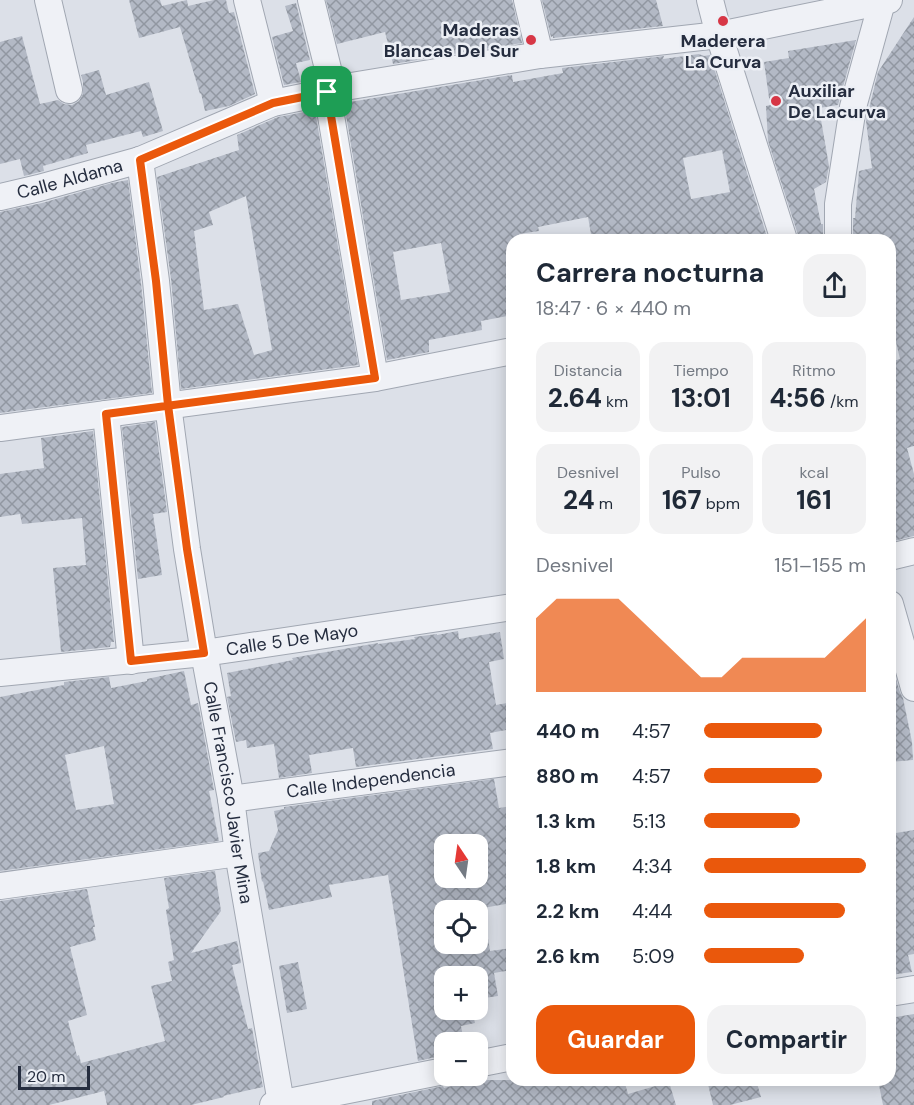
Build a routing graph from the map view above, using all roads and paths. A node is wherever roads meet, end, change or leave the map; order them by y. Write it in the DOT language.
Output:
graph roads {
  1 [pos="48,0"];
  2 [pos="247,0"];
  3 [pos="311,0"];
  4 [pos="527,0"];
  5 [pos="710,0"];
  6 [pos="885,1"];
  7 [pos="719,35"];
  8 [pos="540,55"];
  9 [pos="69,90"];
  10 [pos="330,90"];
  11 [pos="273,103"];
  12 [pos="140,160"];
  13 [pos="0,197"];
  14 [pos="782,234"];
  15 [pos="838,234"];
  16 [pos="506,352"];
  17 [pos="375,378"];
  18 [pos="168,405"];
  19 [pos="106,414"];
  20 [pos="0,428"];
  21 [pos="914,551"];
  22 [pos="896,555"];
  23 [pos="506,608"];
  24 [pos="896,625"];
  25 [pos="204,653"];
  26 [pos="131,661"];
  27 [pos="0,673"];
  28 [pos="914,688"];
  29 [pos="506,763"];
  30 [pos="231,799"];
  31 [pos="238,853"];
  32 [pos="0,886"];
  33 [pos="914,989"];
  34 [pos="896,992"];
  35 [pos="506,1058"];
  36 [pos="488,1062"];
  37 [pos="434,1073"];
  38 [pos="277,1104"];
  1 -- 9 [label="street"];
  2 -- 11 [label="street"];
  3 -- 10 [label="street"];
  4 -- 8 [label="street"];
  5 -- 7 [label="street"];
  6 -- 7 [label="street, Calle Aldama"];
  6 -- 15 [label="street"];
  7 -- 8 [label="street, Calle Aldama"];
  7 -- 14 [label="street"];
  8 -- 10 [label="street, Calle Aldama"];
  10 -- 11 [label="street, Calle Aldama"];
  10 -- 17 [label="street"];
  11 -- 12 [label="street, Calle Aldama"];
  12 -- 13 [label="street, Calle Aldama"];
  12 -- 18 [label="street, Calle Francisco Javier Mina"];
  16 -- 17 [label="street"];
  17 -- 18 [label="street"];
  18 -- 19 [label="street"];
  18 -- 25 [label="street, Calle Francisco Javier Mina"];
  19 -- 20 [label="street"];
  19 -- 26 [label="street"];
  21 -- 22 [label="street"];
  23 -- 25 [label="street, Calle 5 De Mayo"];
  24 -- 28 [label="street"];
  25 -- 26 [label="street, Calle 5 De Mayo"];
  25 -- 30 [label="street, Calle Francisco Javier Mina"];
  26 -- 27 [label="street, Calle 5 De Mayo"];
  29 -- 30 [label="street, Calle Independencia"];
  30 -- 31 [label="street, Calle Francisco Javier Mina"];
  31 -- 32 [label="street"];
  31 -- 38 [label="street, Calle Francisco Javier Mina"];
  33 -- 34 [label="street"];
  35 -- 36 [label="street"];
  37 -- 38 [label="street"];
}
